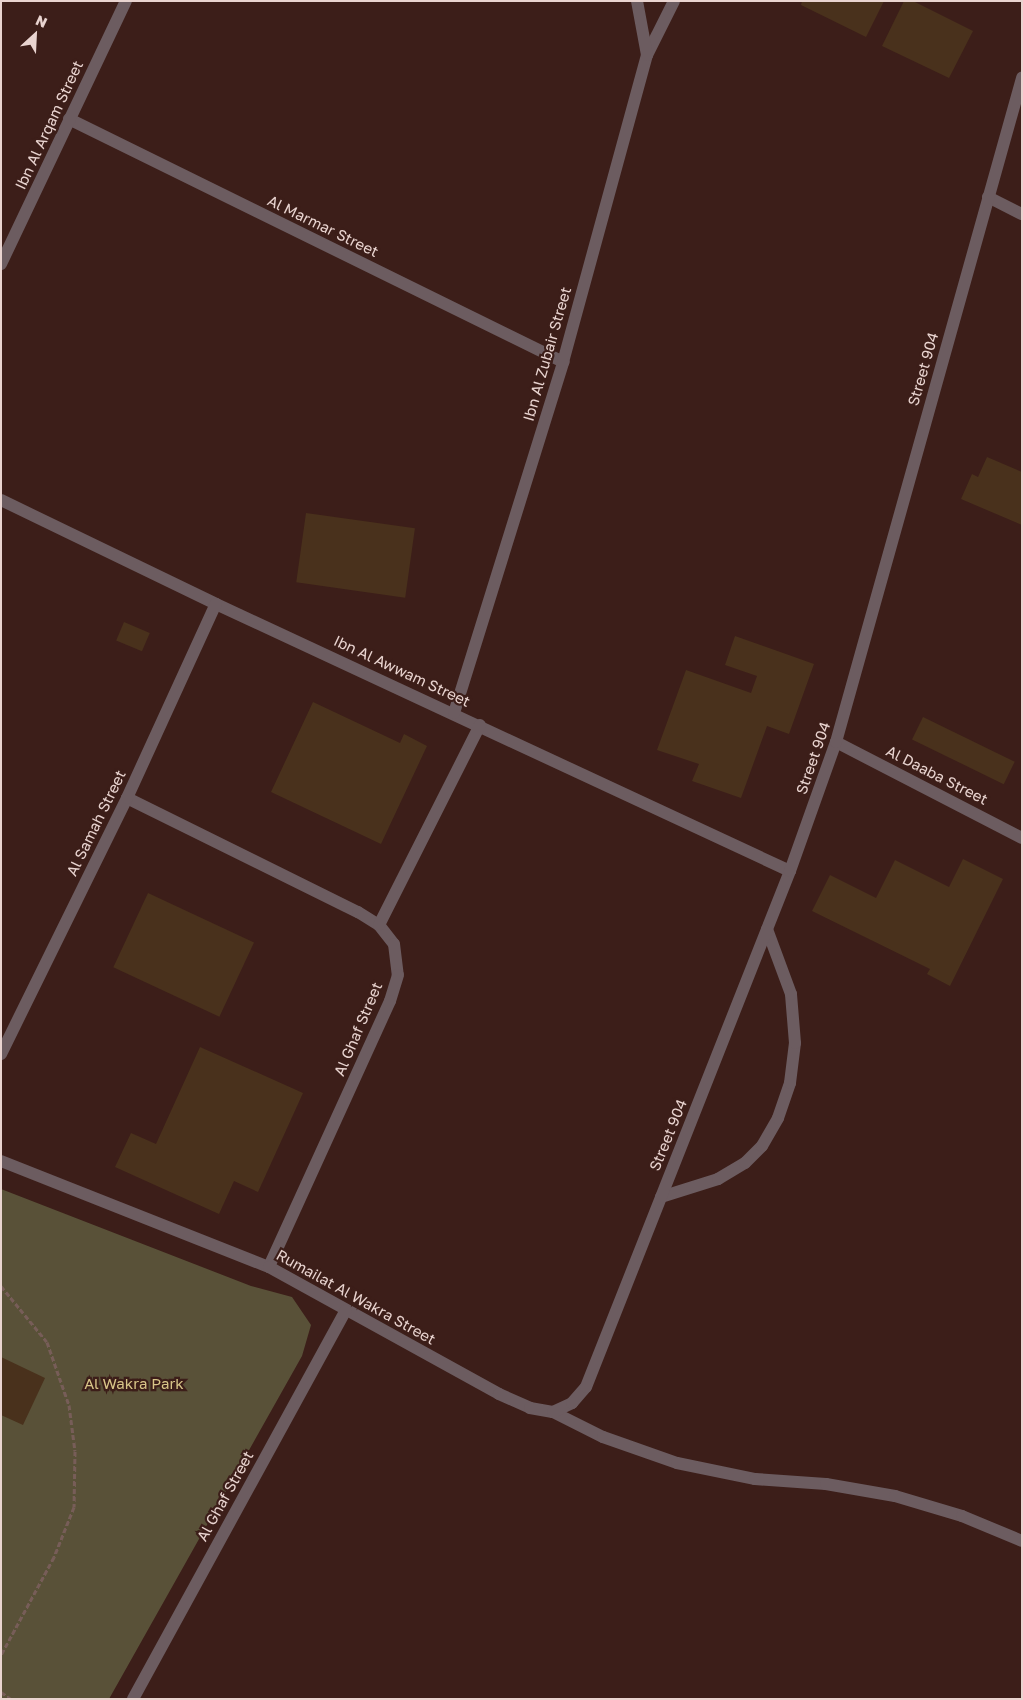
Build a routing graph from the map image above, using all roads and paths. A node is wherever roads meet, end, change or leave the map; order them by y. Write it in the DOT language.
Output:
graph roads {
  1 [pos="126,1"];
  2 [pos="637,1"];
  3 [pos="674,1"];
  4 [pos="647,55"];
  5 [pos="1022,78"];
  6 [pos="69,119"];
  7 [pos="988,197"];
  8 [pos="1022,214"];
  9 [pos="1,264"];
  10 [pos="563,362"];
  11 [pos="1,500"];
  12 [pos="216,604"];
  13 [pos="454,713"];
  14 [pos="480,725"];
  15 [pos="836,742"];
  16 [pos="127,798"];
  17 [pos="1022,838"];
  18 [pos="790,872"];
  19 [pos="380,925"];
  20 [pos="767,929"];
  21 [pos="1,1054"];
  22 [pos="1,1161"];
  23 [pos="661,1197"];
  24 [pos="269,1267"];
  25 [pos="1,1286"];
  26 [pos="346,1310"];
  27 [pos="553,1412"];
  28 [pos="1022,1541"];
  29 [pos="1,1656"];
  30 [pos="1,1692"];
  31 [pos="11,1699"];
  32 [pos="133,1699"];
  1 -- 6 [label="street, Ibn Al Arqam Street"];
  2 -- 4 [label="street, Ibn Al Zubair Street"];
  3 -- 4 [label="street"];
  4 -- 10 [label="street, Ibn Al Zubair Street"];
  5 -- 7 [label="street, Street 904"];
  6 -- 9 [label="street, Ibn Al Arqam Street"];
  6 -- 10 [label="street, Al Marmar Street"];
  7 -- 8 [label="street"];
  7 -- 15 [label="street, Street 904"];
  10 -- 13 [label="street, Ibn Al Zubair Street"];
  11 -- 12 [label="street, Ibn Al Awwam Street"];
  12 -- 13 [label="street, Ibn Al Awwam Street"];
  12 -- 16 [label="street, Al Samah Street"];
  13 -- 14 [label="street, Ibn Al Awwam Street"];
  14 -- 18 [label="street, Ibn Al Awwam Street"];
  14 -- 19 [label="street"];
  15 -- 17 [label="street, Al Daaba Street"];
  15 -- 18 [label="street, Street 904"];
  16 -- 19 [label="street, Al Ghaf Street"];
  16 -- 21 [label="street, Al Samah Street"];
  18 -- 20 [label="street, Street 904"];
  19 -- 24 [label="street, Al Ghaf Street"];
  20 -- 23 [label="street, Street 904"];
  20 -- 23 [label="street"];
  22 -- 24 [label="street, Rumailat Al Wakra Street"];
  23 -- 27 [label="street, Street 904"];
  24 -- 26 [label="street, Rumailat Al Wakra Street"];
  25 -- 29 [label="path"];
  26 -- 27 [label="street, Rumailat Al Wakra Street"];
  26 -- 32 [label="street, Al Ghaf Street"];
  27 -- 28 [label="street, Rumailat Al Wakra Street"];
  30 -- 31 [label="path"];
}
